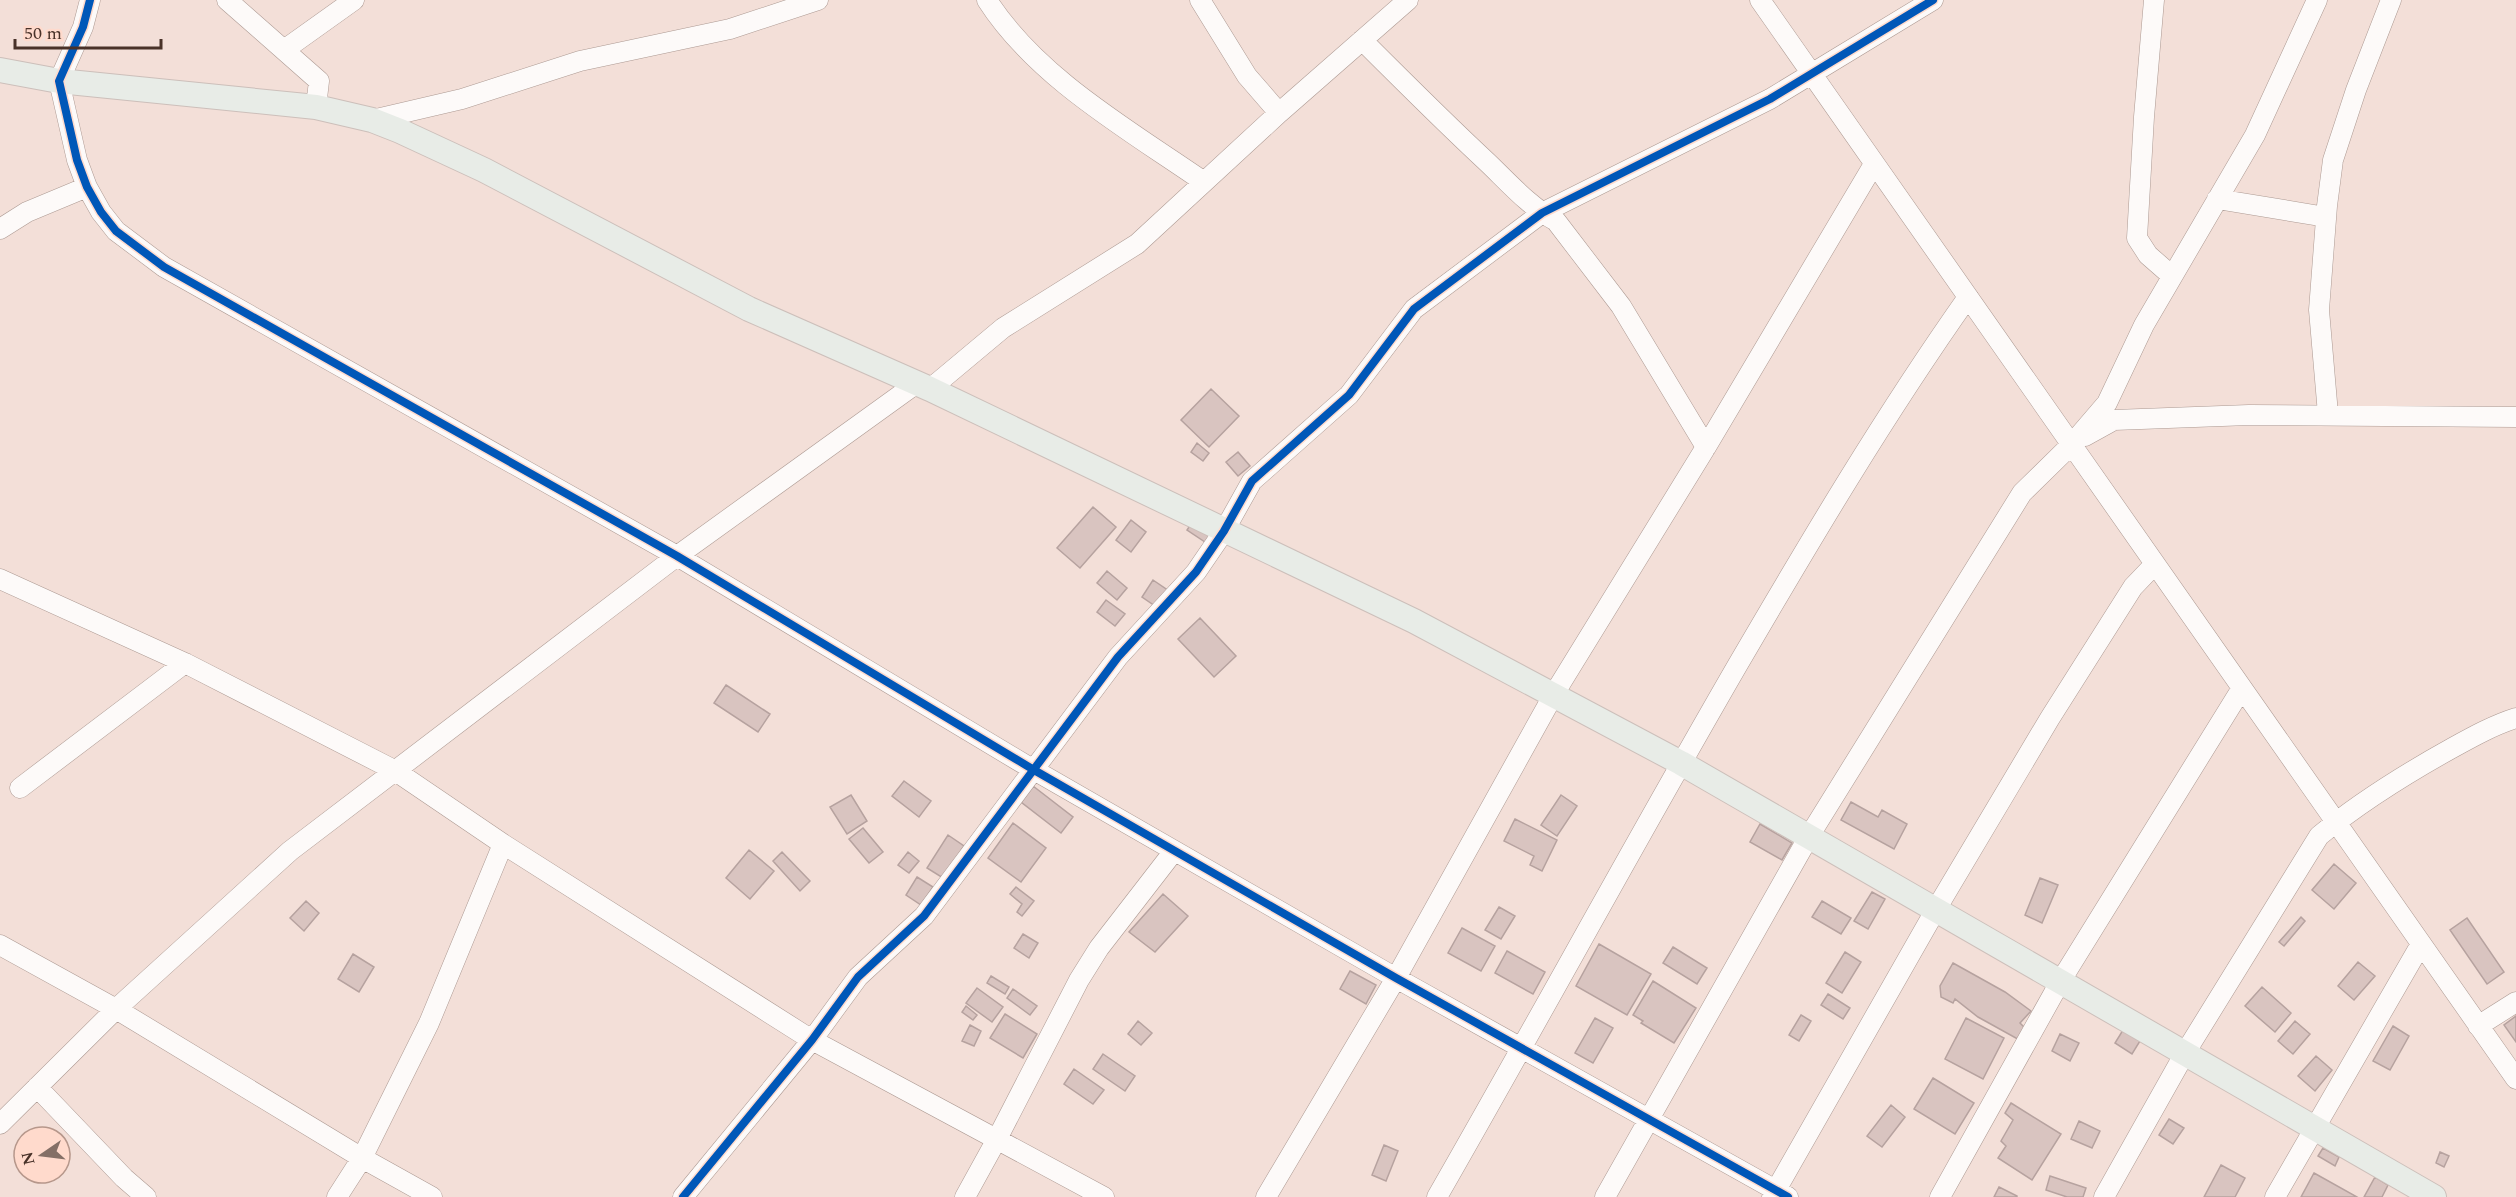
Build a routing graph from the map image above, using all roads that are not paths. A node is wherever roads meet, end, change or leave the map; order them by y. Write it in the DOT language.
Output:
graph roads {
  1 [pos="90,0"];
  2 [pos="227,0"];
  3 [pos="354,0"];
  4 [pos="818,0"];
  5 [pos="987,0"];
  6 [pos="1200,0"];
  7 [pos="1407,0"];
  8 [pos="1761,0"];
  9 [pos="1933,0"];
  10 [pos="2154,0"];
  11 [pos="2317,0"];
  12 [pos="2391,0"];
  13 [pos="1362,40"];
  14 [pos="284,50"];
  15 [pos="0,70"];
  16 [pos="1812,73"];
  17 [pos="59,81"];
  18 [pos="316,107"];
  19 [pos="1279,113"];
  20 [pos="372,120"];
  21 [pos="1874,164"];
  22 [pos="1204,182"];
  23 [pos="87,187"];
  24 [pos="2217,199"];
  25 [pos="1542,213"];
  26 [pos="2326,217"];
  27 [pos="0,228"];
  28 [pos="2172,276"];
  29 [pos="1968,297"];
  30 [pos="923,386"];
  31 [pos="2328,414"];
  32 [pos="2516,417"];
  33 [pos="2071,445"];
  34 [pos="1706,447"];
  35 [pos="1224,531"];
  36 [pos="676,556"];
  37 [pos="2155,564"];
  38 [pos="0,579"];
  39 [pos="185,663"];
  40 [pos="2242,688"];
  41 [pos="1554,694"];
  42 [pos="2516,718"];
  43 [pos="1681,763"];
  44 [pos="394,770"];
  45 [pos="1034,770"];
  46 [pos="20,788"];
  47 [pos="2336,822"];
  48 [pos="1808,838"];
  49 [pos="503,844"];
  50 [pos="1174,851"];
  51 [pos="1935,911"];
  52 [pos="2421,944"];
  53 [pos="0,945"];
  54 [pos="1396,978"];
  55 [pos="2060,982"];
  56 [pos="2516,1002"];
  57 [pos="116,1009"];
  58 [pos="2478,1026"];
  59 [pos="812,1040"];
  60 [pos="1522,1048"];
  61 [pos="2185,1053"];
  62 [pos="2516,1079"];
  63 [pos="37,1087"];
  64 [pos="1649,1119"];
  65 [pos="0,1124"];
  66 [pos="2315,1128"];
  67 [pos="997,1139"];
  68 [pos="362,1158"];
  69 [pos="1074,1190"];
  70 [pos="1778,1195"];
  71 [pos="146,1197"];
  72 [pos="337,1197"];
  73 [pos="432,1197"];
  74 [pos="683,1197"];
  75 [pos="965,1197"];
  76 [pos="1104,1197"];
  77 [pos="1266,1197"];
  78 [pos="1437,1197"];
  79 [pos="1605,1197"];
  80 [pos="1940,1197"];
  81 [pos="2104,1197"];
  82 [pos="2275,1197"];
  83 [pos="2434,1197"];
  1 -- 17 [label="street"];
  2 -- 14 [label="street"];
  3 -- 14 [label="street"];
  4 -- 20 [label="street"];
  5 -- 22 [label="street"];
  6 -- 19 [label="street"];
  7 -- 13 [label="street"];
  8 -- 16 [label="street"];
  9 -- 16 [label="street"];
  10 -- 28 [label="street"];
  11 -- 24 [label="street"];
  12 -- 26 [label="street"];
  13 -- 19 [label="street"];
  13 -- 25 [label="street"];
  14 -- 18 [label="street"];
  15 -- 17 [label="main road"];
  16 -- 21 [label="street"];
  16 -- 25 [label="street"];
  17 -- 18 [label="main road"];
  17 -- 23 [label="street"];
  18 -- 20 [label="main road"];
  19 -- 22 [label="street"];
  20 -- 30 [label="main road"];
  21 -- 29 [label="street"];
  21 -- 34 [label="street"];
  22 -- 30 [label="street"];
  23 -- 27 [label="street"];
  23 -- 36 [label="street"];
  24 -- 26 [label="street"];
  24 -- 28 [label="street"];
  25 -- 34 [label="street"];
  25 -- 35 [label="street"];
  26 -- 31 [label="street"];
  28 -- 33 [label="street"];
  29 -- 33 [label="street"];
  29 -- 43 [label="street"];
  30 -- 35 [label="main road"];
  30 -- 36 [label="street"];
  31 -- 32 [label="street"];
  31 -- 33 [label="street"];
  33 -- 37 [label="street"];
  33 -- 48 [label="street"];
  34 -- 41 [label="street"];
  35 -- 41 [label="main road"];
  35 -- 45 [label="street"];
  36 -- 44 [label="street"];
  36 -- 45 [label="street"];
  37 -- 40 [label="street"];
  37 -- 51 [label="street"];
  38 -- 39 [label="street"];
  39 -- 44 [label="street"];
  39 -- 46 [label="street"];
  40 -- 47 [label="street"];
  40 -- 55 [label="street"];
  41 -- 43 [label="main road"];
  41 -- 54 [label="street"];
  42 -- 47 [label="street"];
  43 -- 48 [label="main road"];
  43 -- 60 [label="street"];
  44 -- 49 [label="street"];
  44 -- 57 [label="street"];
  45 -- 50 [label="street"];
  45 -- 59 [label="street"];
  47 -- 52 [label="street"];
  47 -- 61 [label="street"];
  48 -- 51 [label="main road"];
  48 -- 64 [label="street"];
  49 -- 59 [label="street"];
  49 -- 68 [label="street"];
  50 -- 54 [label="street"];
  50 -- 67 [label="street"];
  51 -- 55 [label="main road"];
  51 -- 70 [label="street"];
  52 -- 58 [label="street"];
  52 -- 66 [label="street"];
  53 -- 57 [label="street"];
  54 -- 60 [label="street"];
  54 -- 77 [label="street"];
  55 -- 61 [label="main road"];
  55 -- 80 [label="street"];
  56 -- 58 [label="street"];
  57 -- 63 [label="street"];
  57 -- 68 [label="street"];
  58 -- 62 [label="street"];
  59 -- 67 [label="street"];
  59 -- 74 [label="street"];
  60 -- 64 [label="street"];
  60 -- 78 [label="street"];
  61 -- 66 [label="main road"];
  61 -- 81 [label="street"];
  63 -- 65 [label="street"];
  63 -- 71 [label="street"];
  64 -- 70 [label="street"];
  64 -- 79 [label="street"];
  66 -- 82 [label="street"];
  66 -- 83 [label="main road"];
  67 -- 69 [label="street"];
  67 -- 75 [label="street"];
  68 -- 72 [label="street"];
  68 -- 73 [label="street"];
  69 -- 76 [label="street"];
}
